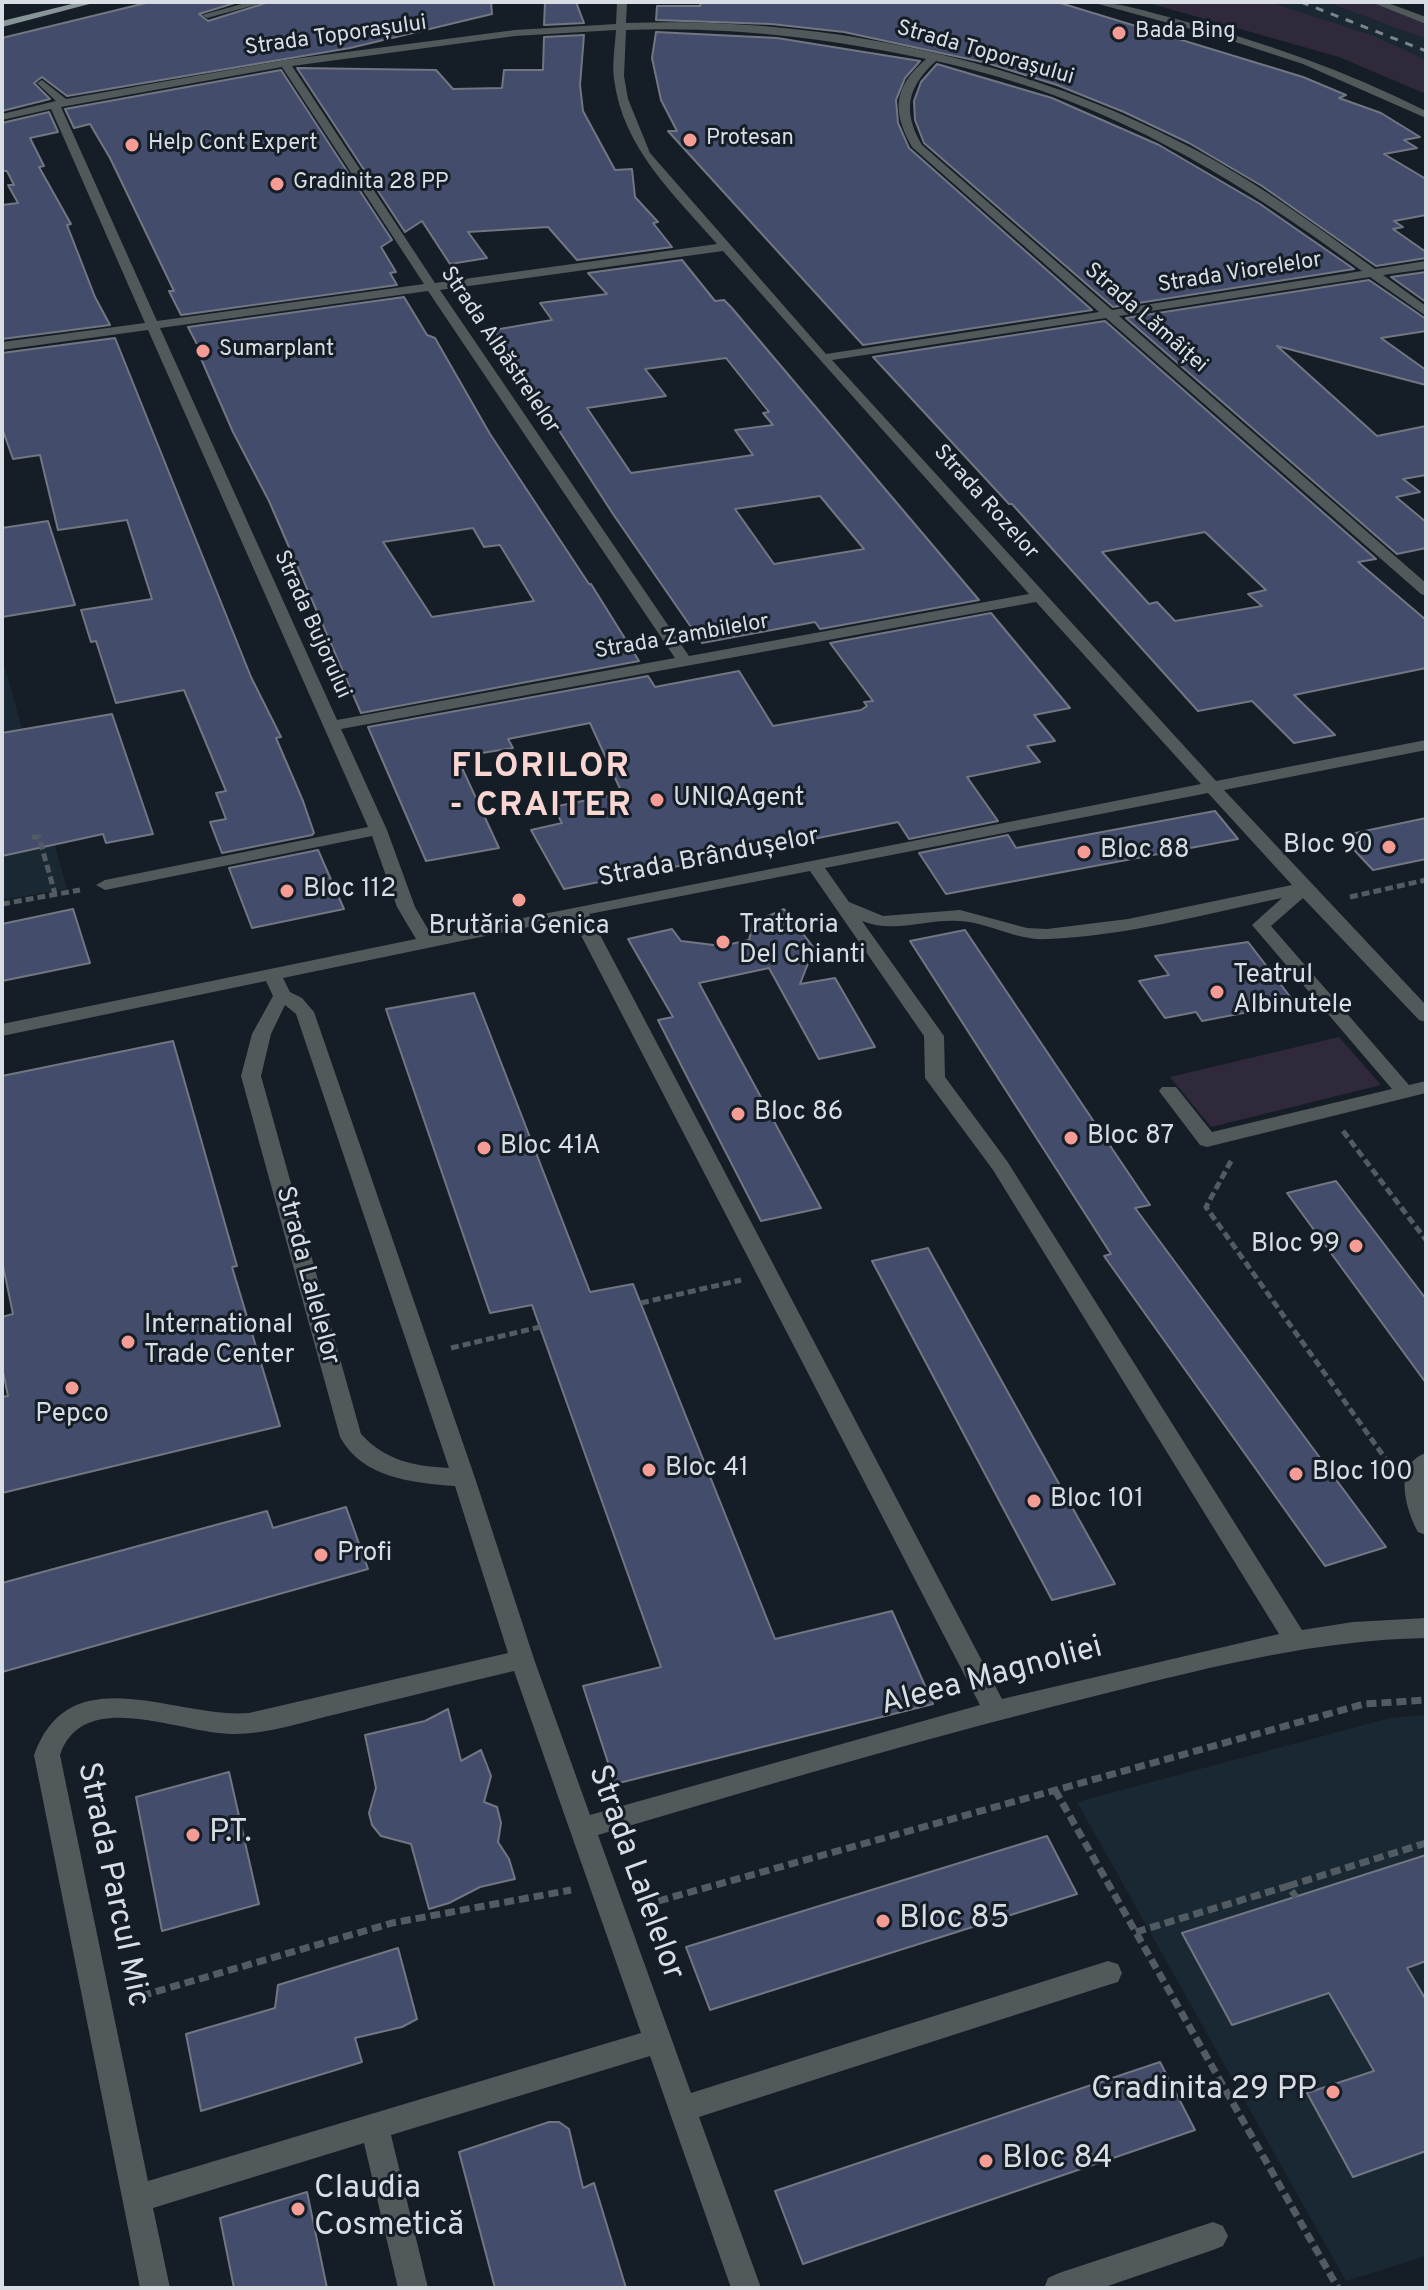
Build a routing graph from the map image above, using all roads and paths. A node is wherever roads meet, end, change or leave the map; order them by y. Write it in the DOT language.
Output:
graph roads {
  1 [pos="55,2"];
  2 [pos="92,2"];
  3 [pos="261,2"];
  4 [pos="622,2"];
  5 [pos="1096,2"];
  6 [pos="1376,2"];
  7 [pos="2,15"];
  8 [pos="207,15"];
  9 [pos="1426,21"];
  10 [pos="2,24"];
  11 [pos="621,27"];
  12 [pos="936,56"];
  13 [pos="285,63"];
  14 [pos="42,83"];
  15 [pos="58,103"];
  16 [pos="1426,115"];
  17 [pos="2,117"];
  18 [pos="724,247"];
  19 [pos="1426,265"];
  20 [pos="1373,274"];
  21 [pos="432,288"];
  22 [pos="1426,312"];
  23 [pos="1109,314"];
  24 [pos="153,326"];
  25 [pos="2,346"];
  26 [pos="823,358"];
  27 [pos="1426,591"];
  28 [pos="1041,596"];
  29 [pos="684,660"];
  30 [pos="332,726"];
  31 [pos="1426,745"];
  32 [pos="1213,788"];
  33 [pos="378,830"];
  34 [pos="32,837"];
  35 [pos="815,866"];
  36 [pos="1426,880"];
  37 [pos="105,885"];
  38 [pos="1304,888"];
  39 [pos="55,894"];
  40 [pos="2,904"];
  41 [pos="1318,904"];
  42 [pos="843,906"];
  43 [pos="578,911"];
  44 [pos="427,943"];
  45 [pos="272,974"];
  46 [pos="282,996"];
  47 [pos="1426,1016"];
  48 [pos="2,1030"];
  49 [pos="1426,1087"];
  50 [pos="1169,1091"];
  51 [pos="1405,1092"];
  52 [pos="1327,1111"];
  53 [pos="1247,1130"];
  54 [pos="1426,1240"];
  55 [pos="768,1274"];
  56 [pos="641,1303"];
  57 [pos="540,1327"];
  58 [pos="422,1355"];
  59 [pos="1426,1462"];
  60 [pos="464,1478"];
  61 [pos="1414,1500"];
  62 [pos="1426,1526"];
  63 [pos="1426,1628"];
  64 [pos="1295,1639"];
  65 [pos="522,1659"];
  66 [pos="1426,1700"];
  67 [pos="995,1709"];
  68 [pos="1055,1790"];
  69 [pos="582,1828"];
  70 [pos="1426,1843"];
  71 [pos="602,1885"];
  72 [pos="1288,1886"];
  73 [pos="1296,1897"];
  74 [pos="613,1914"];
  75 [pos="1136,1932"];
  76 [pos="1108,1973"];
  77 [pos="100,2008"];
  78 [pos="658,2041"];
  79 [pos="683,2109"];
  80 [pos="375,2127"];
  81 [pos="139,2198"];
  82 [pos="1213,2236"];
  83 [pos="155,2288"];
  84 [pos="413,2288"];
  85 [pos="746,2288"];
  86 [pos="1059,2288"];
  87 [pos="1338,2288"];
  1 -- 7 [label="main road"];
  2 -- 10 [label="main road"];
  3 -- 8 [label="street"];
  4 -- 11 [label="street, Strada Rozelor"];
  5 -- 16 [label="street"];
  6 -- 9 [label="street"];
  11 -- 12 [label="street, Strada Toporașului"];
  11 -- 13 [label="street, Strada Toporașului"];
  11 -- 18 [label="street, Strada Rozelor"];
  12 -- 20 [label="street, Strada Toporașului"];
  12 -- 23 [label="street, Strada Lămâiței"];
  13 -- 15 [label="street, Strada Toporașului"];
  13 -- 21 [label="street, Strada Albăstrelelor"];
  14 -- 15 [label="street"];
  15 -- 17 [label="street, Strada Toporașului"];
  15 -- 24 [label="street, Strada Bujorului"];
  18 -- 21 [label="street"];
  18 -- 26 [label="street, Strada Rozelor"];
  19 -- 20 [label="street, Strada Viorelelor"];
  20 -- 22 [label="street, Strada Toporașului"];
  20 -- 23 [label="street, Strada Viorelelor"];
  21 -- 24 [label="street"];
  21 -- 29 [label="street, Strada Albăstrelelor"];
  23 -- 26 [label="street, Strada Viorelelor"];
  23 -- 27 [label="street, Strada Lămâiței"];
  24 -- 25 [label="street"];
  24 -- 30 [label="street, Strada Bujorului"];
  26 -- 28 [label="street, Strada Rozelor"];
  28 -- 29 [label="street, Strada Zambilelor"];
  28 -- 32 [label="street, Strada Rozelor"];
  29 -- 30 [label="street, Strada Zambilelor"];
  30 -- 33 [label="street, Strada Bujorului"];
  31 -- 32 [label="street, Strada Brândușelor"];
  32 -- 35 [label="street, Strada Brândușelor"];
  32 -- 38 [label="street, Strada Rozelor"];
  33 -- 37 [label="street"];
  33 -- 44 [label="street, Strada Bujorului"];
  34 -- 39 [label="path"];
  35 -- 42 [label="street"];
  35 -- 43 [label="street, Strada Brândușelor"];
  36 -- 41 [label="path"];
  37 -- 39 [label="path"];
  38 -- 41 [label="street, Strada Rozelor"];
  38 -- 42 [label="street"];
  38 -- 51 [label="street"];
  39 -- 40 [label="path"];
  41 -- 47 [label="street, Strada Rozelor"];
  42 -- 64 [label="street"];
  43 -- 44 [label="street, Strada Brândușelor"];
  43 -- 55 [label="street"];
  44 -- 45 [label="street, Strada Brândușelor"];
  45 -- 46 [label="street, Strada Lalelelor"];
  45 -- 48 [label="street, Strada Brândușelor"];
  46 -- 58 [label="street, Strada Lalelelor"];
  46 -- 60 [label="street, Strada Lalelelor"];
  49 -- 51 [label="street"];
  50 -- 53 [label="street"];
  51 -- 52 [label="street"];
  52 -- 53 [label="street"];
  52 -- 54 [label="path"];
  53 -- 61 [label="path"];
  55 -- 56 [label="path"];
  55 -- 67 [label="street"];
  57 -- 58 [label="path"];
  58 -- 60 [label="street, Strada Lalelelor"];
  59 -- 61 [label="street"];
  60 -- 65 [label="street, Strada Lalelelor"];
  61 -- 62 [label="street"];
  63 -- 64 [label="street, Aleea Magnoliei"];
  64 -- 67 [label="street, Aleea Magnoliei"];
  65 -- 69 [label="street, Strada Lalelelor"];
  65 -- 77 [label="street, Strada Parcul Mic"];
  66 -- 68 [label="path"];
  67 -- 69 [label="street, Aleea Magnoliei"];
  68 -- 74 [label="path"];
  68 -- 75 [label="path"];
  69 -- 71 [label="street, Strada Lalelelor"];
  70 -- 72 [label="path"];
  71 -- 74 [label="street, Strada Lalelelor"];
  71 -- 77 [label="path"];
  72 -- 73 [label="path"];
  72 -- 75 [label="path"];
  74 -- 78 [label="street, Strada Lalelelor"];
  75 -- 87 [label="path"];
  76 -- 79 [label="street"];
  77 -- 81 [label="street, Strada Parcul Mic"];
  78 -- 79 [label="street, Strada Lalelelor"];
  78 -- 80 [label="street"];
  79 -- 85 [label="street, Strada Lalelelor"];
  80 -- 81 [label="street"];
  80 -- 84 [label="street"];
  81 -- 83 [label="street, Strada Parcul Mic"];
  82 -- 86 [label="street"];
}
